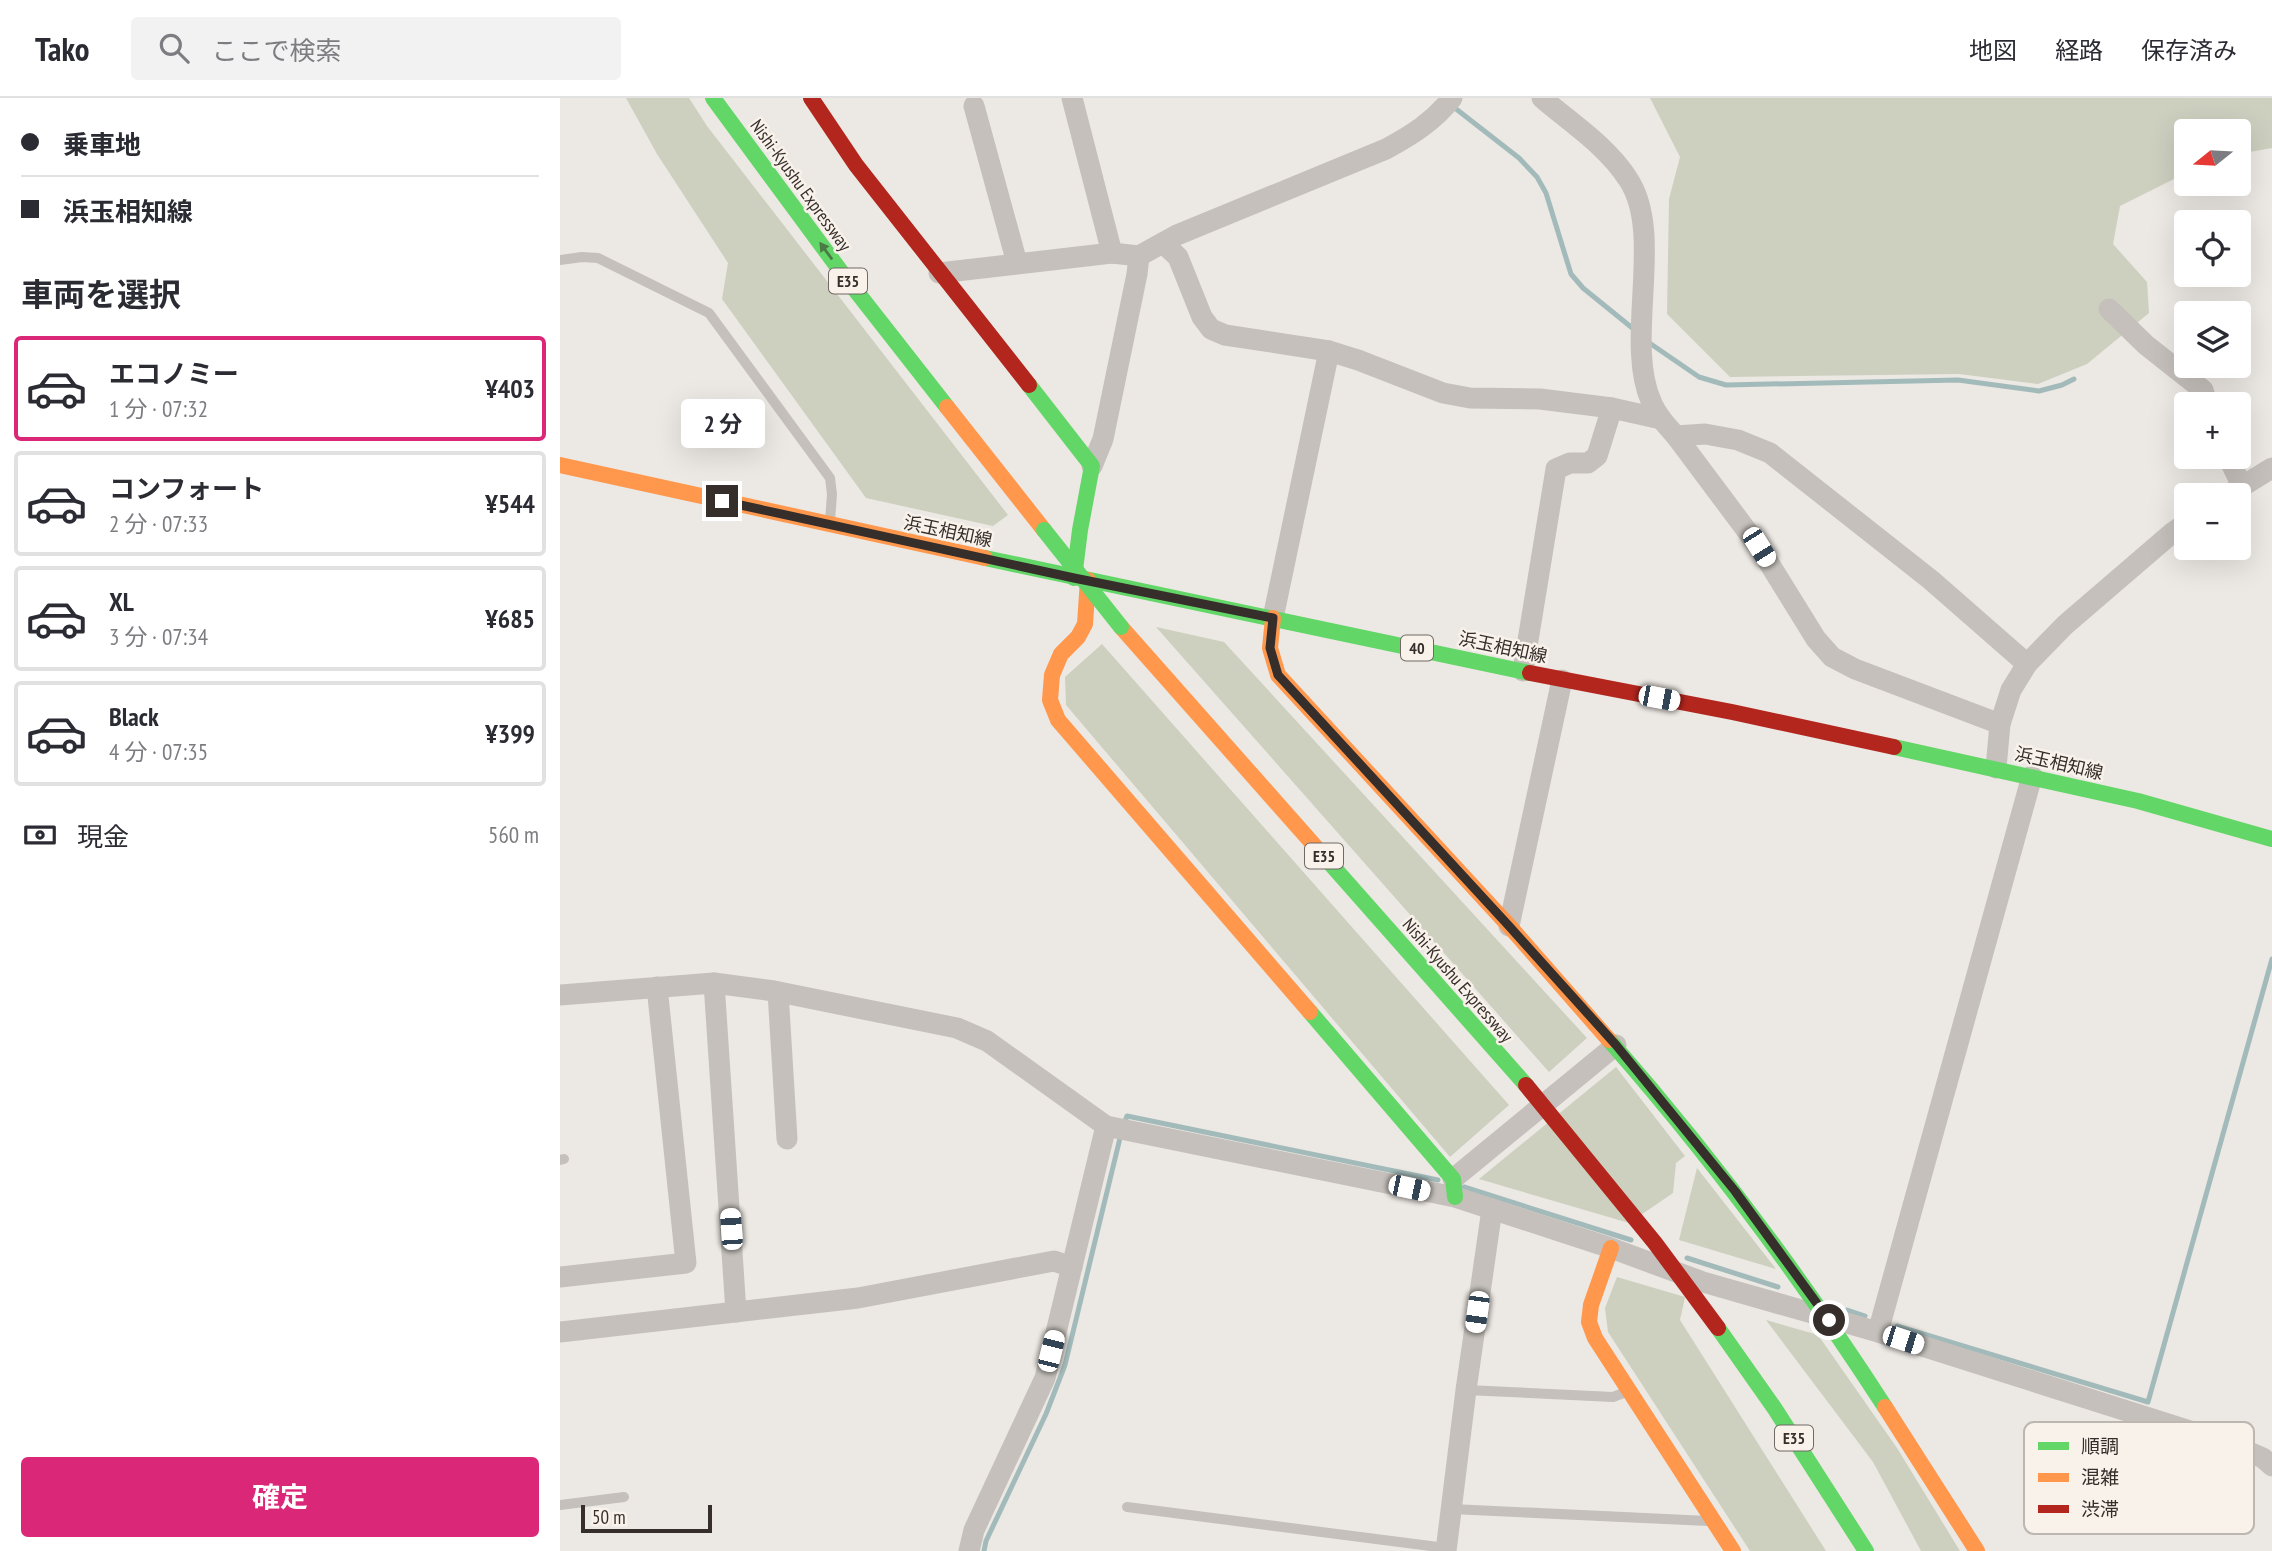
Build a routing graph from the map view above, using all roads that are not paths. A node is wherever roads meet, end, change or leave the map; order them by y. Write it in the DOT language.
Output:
graph roads {
  1 [pos="713,98"];
  2 [pos="811,98"];
  3 [pos="1072,98"];
  4 [pos="1542,98"];
  5 [pos="1447,105"];
  6 [pos="974,106"];
  7 [pos="839,242"];
  8 [pos="1164,244"];
  9 [pos="1112,253"];
  10 [pos="1139,256"];
  11 [pos="560,260"];
  12 [pos="1017,263"];
  13 [pos="939,273"];
  14 [pos="2109,309"];
  15 [pos="1329,352"];
  16 [pos="2204,392"];
  17 [pos="1612,408"];
  18 [pos="1661,419"];
  19 [pos="1676,436"];
  20 [pos="988,460"];
  21 [pos="560,465"];
  22 [pos="1092,466"];
  23 [pos="2272,468"];
  24 [pos="2248,483"];
  25 [pos="829,525"];
  26 [pos="2174,532"];
  27 [pos="1081,579"];
  28 [pos="1273,618"];
  29 [pos="2027,664"];
  30 [pos="1523,671"];
  31 [pos="1562,680"];
  32 [pos="2000,724"];
  33 [pos="1996,768"];
  34 [pos="2032,776"];
  35 [pos="2272,839"];
  36 [pos="1509,926"];
  37 [pos="714,983"];
  38 [pos="657,988"];
  39 [pos="778,992"];
  40 [pos="560,995"];
  41 [pos="1616,1045"];
  42 [pos="1116,1128"];
  43 [pos="788,1139"];
  44 [pos="1454,1188"];
  45 [pos="1492,1209"];
  46 [pos="1611,1248"];
  47 [pos="1072,1267"];
  48 [pos="560,1277"];
  49 [pos="736,1311"];
  50 [pos="1829,1320"];
  51 [pos="560,1332"];
  52 [pos="1878,1332"];
  53 [pos="1466,1390"];
  54 [pos="1629,1391"];
  55 [pos="2162,1422"];
  56 [pos="624,1497"];
  57 [pos="560,1505"];
  58 [pos="1127,1507"];
  59 [pos="1452,1508"];
  60 [pos="1713,1520"];
  61 [pos="1446,1549"];
  62 [pos="970,1551"];
  63 [pos="1733,1551"];
  64 [pos="1866,1551"];
  65 [pos="1977,1551"];
  20 -- 1 [label="main road, Nishi-Kyushu Expressway / E35, one-way"];
  2 -- 13 [label="main road"];
  3 -- 9 [label="street"];
  4 -- 18 [label="street"];
  5 -- 8 [label="street"];
  6 -- 12 [label="street"];
  7 -- 20 [label="main road, Nishi-Kyushu Expressway / E35"];
  8 -- 10 [label="street"];
  8 -- 15 [label="street"];
  9 -- 10 [label="street"];
  9 -- 12 [label="street"];
  10 -- 22 [label="street"];
  11 -- 25 [label="lane"];
  12 -- 13 [label="street"];
  13 -- 22 [label="main road"];
  14 -- 16 [label="street"];
  15 -- 17 [label="street"];
  15 -- 28 [label="street"];
  17 -- 18 [label="street"];
  17 -- 30 [label="street"];
  18 -- 19 [label="street"];
  19 -- 29 [label="street"];
  19 -- 32 [label="street"];
  20 -- 64 [label="main road, Nishi-Kyushu Expressway / E35, bridge"];
  21 -- 25 [label="main road, 浜玉相知線 / 40"];
  22 -- 27 [label="main road"];
  23 -- 24 [label="street"];
  25 -- 27 [label="main road, 浜玉相知線 / 40"];
  26 -- 29 [label="street"];
  27 -- 28 [label="main road, 浜玉相知線 / 40"];
  27 -- 44 [label="main road"];
  28 -- 30 [label="main road, 浜玉相知線 / 40"];
  28 -- 36 [label="main road"];
  29 -- 32 [label="street"];
  30 -- 31 [label="main road, 浜玉相知線 / 40"];
  31 -- 33 [label="main road, 浜玉相知線 / 40"];
  31 -- 36 [label="street"];
  32 -- 33 [label="street"];
  33 -- 34 [label="main road, 浜玉相知線 / 40"];
  34 -- 35 [label="main road, 浜玉相知線 / 40"];
  34 -- 52 [label="street"];
  36 -- 41 [label="main road"];
  37 -- 38 [label="street"];
  37 -- 39 [label="street"];
  37 -- 49 [label="street"];
  38 -- 40 [label="street"];
  38 -- 48 [label="street"];
  39 -- 42 [label="street"];
  39 -- 43 [label="street"];
  41 -- 44 [label="street"];
  41 -- 50 [label="main road"];
  42 -- 44 [label="street"];
  42 -- 47 [label="street"];
  44 -- 45 [label="street"];
  45 -- 46 [label="street"];
  45 -- 53 [label="street"];
  46 -- 50 [label="street"];
  46 -- 54 [label="main road"];
  47 -- 49 [label="street"];
  47 -- 62 [label="street"];
  49 -- 51 [label="street"];
  50 -- 52 [label="street"];
  50 -- 65 [label="main road"];
  52 -- 55 [label="street"];
  53 -- 54 [label="lane"];
  53 -- 59 [label="street"];
  54 -- 60 [label="main road"];
  56 -- 57 [label="lane"];
  58 -- 61 [label="lane"];
  59 -- 60 [label="lane"];
  59 -- 61 [label="street"];
  60 -- 63 [label="main road"];
}
